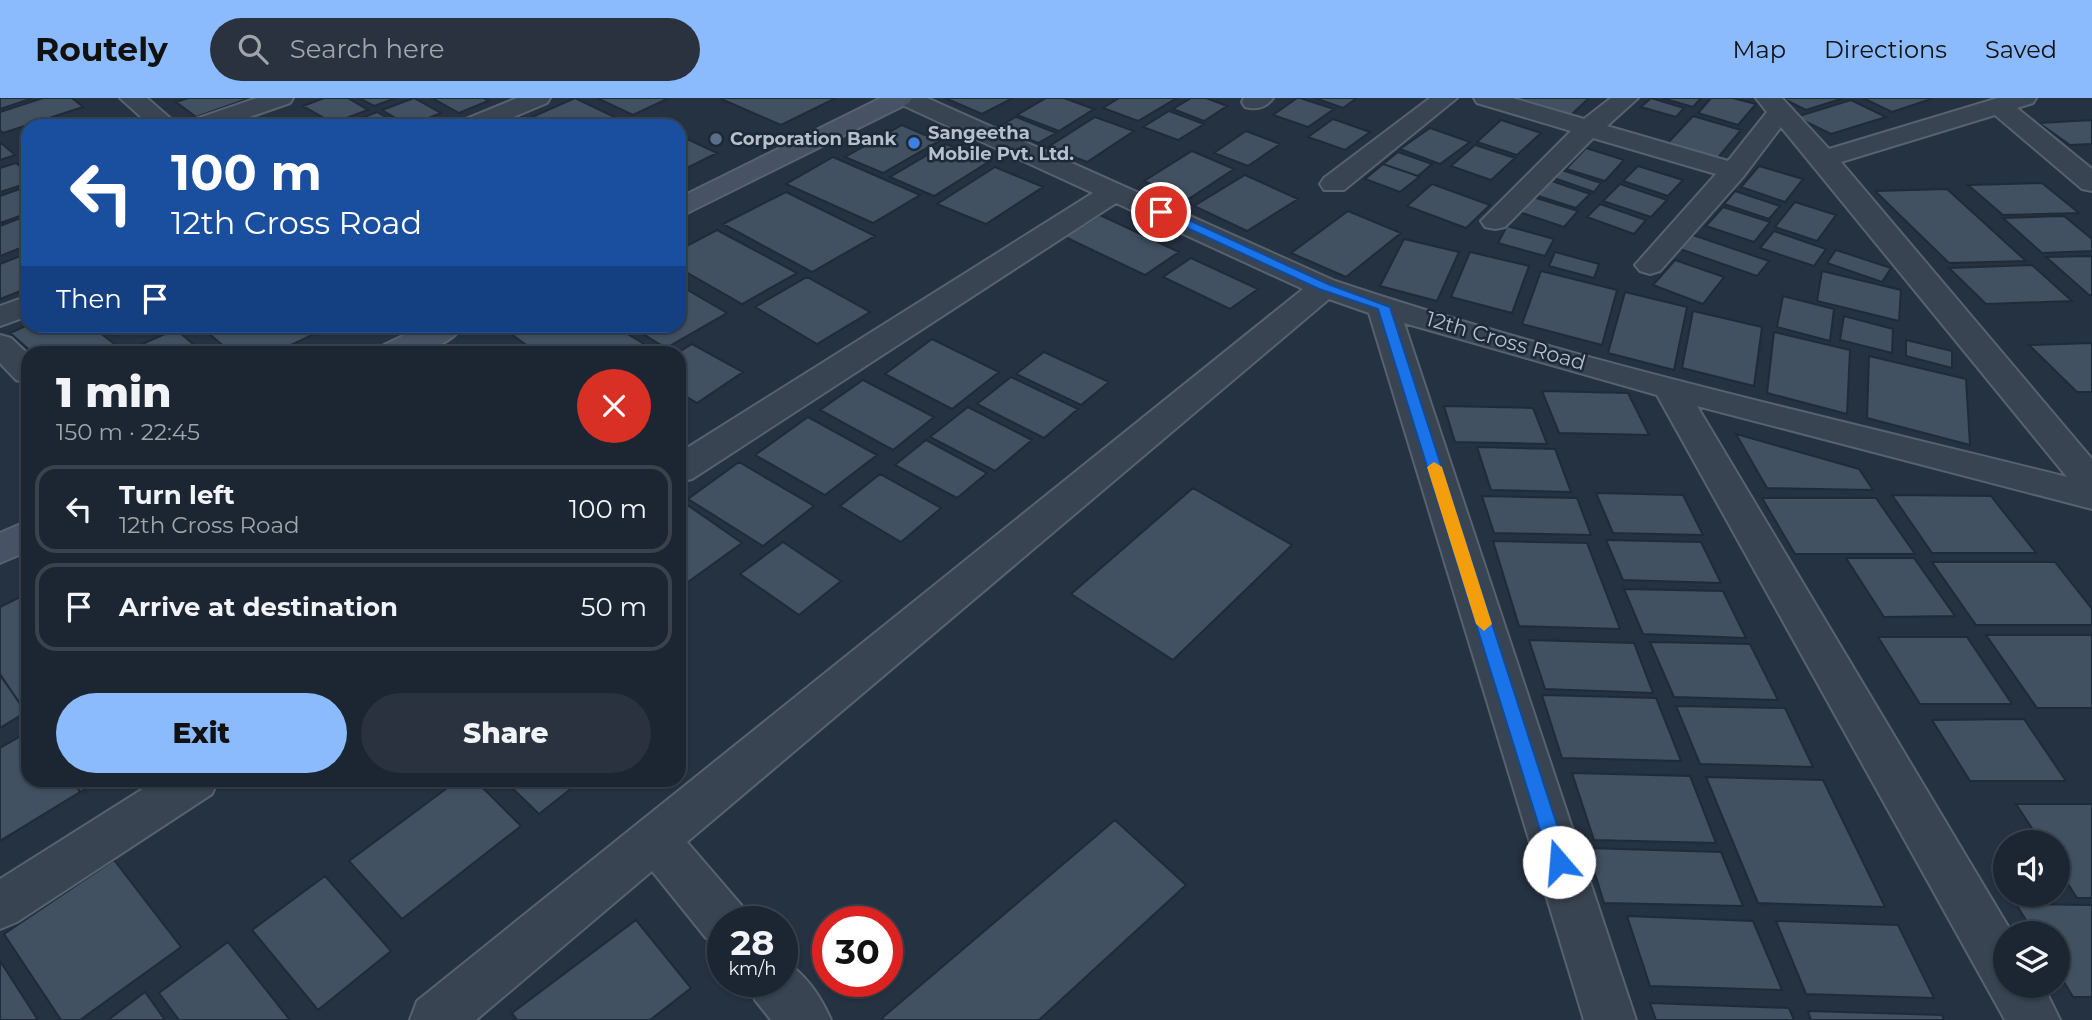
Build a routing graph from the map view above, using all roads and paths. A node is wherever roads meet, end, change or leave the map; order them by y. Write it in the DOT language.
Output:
graph roads {
  1 [pos="132,98"];
  2 [pos="281,98"];
  3 [pos="538,98"];
  4 [pos="901,98"];
  5 [pos="907,98"];
  6 [pos="1445,98"];
  7 [pos="1486,98"];
  8 [pos="1626,98"];
  9 [pos="2012,102"];
  10 [pos="1774,105"];
  11 [pos="158,119"];
  12 [pos="220,119"];
  13 [pos="487,119"];
  14 [pos="1588,128"];
  15 [pos="1824,159"];
  16 [pos="1734,171"];
  17 [pos="2092,183"];
  18 [pos="1334,184"];
  19 [pos="1115,191"];
  20 [pos="686,206"];
  21 [pos="1495,222"];
  22 [pos="1650,265"];
  23 [pos="1324,287"];
  24 [pos="1383,307"];
  25 [pos="21,309"];
  26 [pos="0,317"];
  27 [pos="433,333"];
  28 [pos="0,345"];
  29 [pos="407,346"];
  30 [pos="21,366"];
  31 [pos="1670,388"];
  32 [pos="686,466"];
  33 [pos="2092,483"];
  34 [pos="2092,496"];
  35 [pos="21,538"];
  36 [pos="0,549"];
  37 [pos="185,787"];
  38 [pos="656,841"];
  39 [pos="0,906"];
  40 [pos="711,906"];
  41 [pos="1993,948"];
  42 [pos="786,997"];
  43 [pos="2021,998"];
  44 [pos="436,1020"];
  45 [pos="805,1020"];
  46 [pos="1610,1020"];
  47 [pos="2034,1020"];
  1 -- 11 [label="street"];
  2 -- 12 [label="street"];
  3 -- 13 [label="street"];
  4 -- 20 [label="main road"];
  5 -- 19 [label="street, 12th Cross Road"];
  6 -- 18 [label="street"];
  7 -- 14 [label="street"];
  8 -- 14 [label="street"];
  9 -- 15 [label="street"];
  9 -- 17 [label="street"];
  10 -- 15 [label="street"];
  10 -- 16 [label="street"];
  14 -- 16 [label="street"];
  14 -- 21 [label="street"];
  15 -- 33 [label="street"];
  16 -- 22 [label="street"];
  19 -- 23 [label="street, 12th Cross Road"];
  19 -- 32 [label="street"];
  23 -- 24 [label="street, 12th Cross Road"];
  23 -- 38 [label="street"];
  24 -- 31 [label="street, 12th Cross Road"];
  24 -- 46 [label="street"];
  25 -- 26 [label="street"];
  27 -- 29 [label="main road"];
  28 -- 30 [label="street"];
  31 -- 34 [label="street, 12th Cross Road"];
  31 -- 41 [label="street"];
  35 -- 36 [label="main road"];
  37 -- 39 [label="street"];
  38 -- 40 [label="street"];
  38 -- 44 [label="street"];
  42 -- 45 [label="street"];
  43 -- 47 [label="street"];
}
